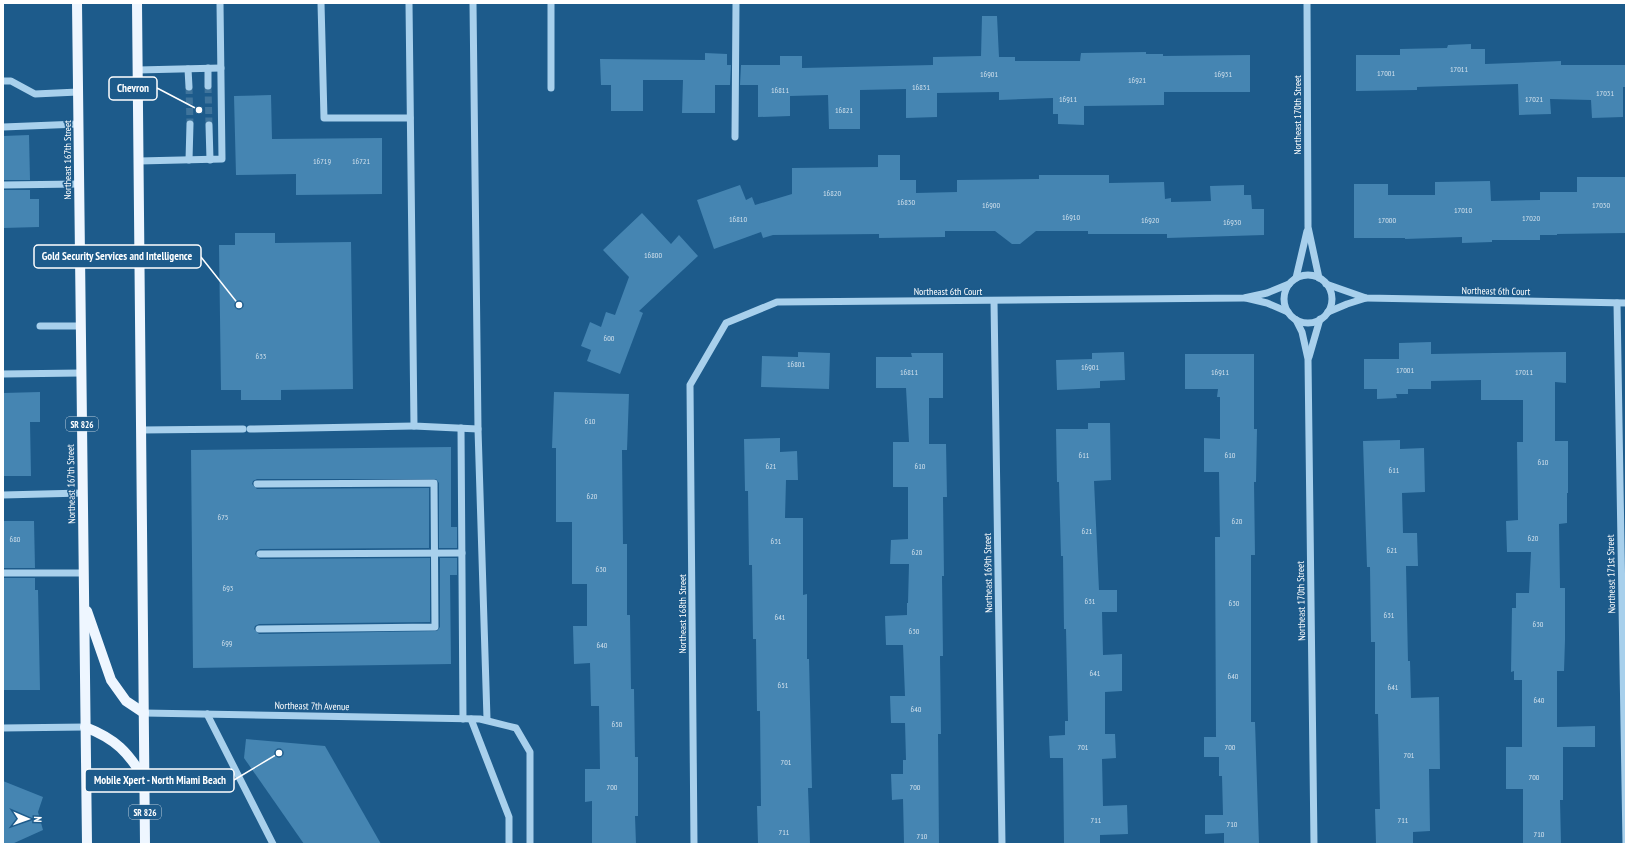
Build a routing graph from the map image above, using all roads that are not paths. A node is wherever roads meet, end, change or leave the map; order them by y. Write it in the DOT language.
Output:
graph roads {
  1 [pos="78,3"];
  2 [pos="137,3"];
  3 [pos="220,3"];
  4 [pos="322,3"];
  5 [pos="409,3"];
  6 [pos="472,3"];
  7 [pos="551,3"];
  8 [pos="736,3"];
  9 [pos="1307,3"];
  10 [pos="208,68"];
  11 [pos="221,68"];
  12 [pos="188,69"];
  13 [pos="138,70"];
  14 [pos="3,81"];
  15 [pos="208,86"];
  16 [pos="189,87"];
  17 [pos="551,88"];
  18 [pos="78,92"];
  19 [pos="410,118"];
  20 [pos="79,124"];
  21 [pos="190,124"];
  22 [pos="209,125"];
  23 [pos="3,127"];
  24 [pos="735,136"];
  25 [pos="189,160"];
  26 [pos="210,160"];
  27 [pos="139,161"];
  28 [pos="79,184"];
  29 [pos="3,185"];
  30 [pos="1308,227"];
  31 [pos="1296,278"];
  32 [pos="1319,278"];
  33 [pos="1289,284"];
  34 [pos="1326,284"];
  35 [pos="1244,298"];
  36 [pos="1366,298"];
  37 [pos="994,301"];
  38 [pos="1617,303"];
  39 [pos="1626,303"];
  40 [pos="1288,312"];
  41 [pos="1328,312"];
  42 [pos="1320,319"];
  43 [pos="1296,320"];
  44 [pos="40,326"];
  45 [pos="81,326"];
  46 [pos="1308,359"];
  47 [pos="81,373"];
  48 [pos="3,374"];
  49 [pos="690,385"];
  50 [pos="414,426"];
  51 [pos="461,428"];
  52 [pos="478,429"];
  53 [pos="141,430"];
  54 [pos="257,484"];
  55 [pos="83,493"];
  56 [pos="3,495"];
  57 [pos="435,553"];
  58 [pos="462,553"];
  59 [pos="260,554"];
  60 [pos="3,573"];
  61 [pos="84,573"];
  62 [pos="84,601"];
  63 [pos="258,630"];
  64 [pos="144,713"];
  65 [pos="207,714"];
  66 [pos="467,719"];
  67 [pos="483,719"];
  68 [pos="85,727"];
  69 [pos="3,728"];
  70 [pos="1625,733"];
  71 [pos="145,780"];
  72 [pos="87,844"];
  73 [pos="145,844"];
  74 [pos="273,844"];
  75 [pos="509,844"];
  76 [pos="530,844"];
  77 [pos="694,844"];
  78 [pos="1002,844"];
  79 [pos="1314,844"];
  80 [pos="1626,844"];
  1 -- 18 [label="main road, Northeast 167th Street / SR 826"];
  2 -- 13 [label="main road, SR 826"];
  3 -- 11 [label="street"];
  4 -- 19 [label="street"];
  5 -- 19 [label="street"];
  6 -- 52 [label="street"];
  7 -- 17 [label="street"];
  8 -- 24 [label="street"];
  9 -- 30 [label="street, Northeast 170th Street"];
  10 -- 11 [label="street"];
  10 -- 12 [label="street"];
  10 -- 15 [label="street"];
  11 -- 26 [label="street"];
  12 -- 13 [label="street"];
  12 -- 16 [label="street"];
  13 -- 27 [label="main road, SR 826"];
  14 -- 18 [label="street"];
  18 -- 20 [label="main road, Northeast 167th Street / SR 826"];
  19 -- 50 [label="street"];
  20 -- 23 [label="street"];
  20 -- 28 [label="main road, Northeast 167th Street / SR 826"];
  21 -- 25 [label="street"];
  22 -- 26 [label="street"];
  25 -- 26 [label="street"];
  25 -- 27 [label="street"];
  27 -- 53 [label="main road, SR 826"];
  28 -- 29 [label="street"];
  28 -- 45 [label="main road, Northeast 167th Street / SR 826"];
  30 -- 31 [label="street, Northeast 170th Street"];
  30 -- 32 [label="street, Northeast 170th Street"];
  31 -- 32 [label="street"];
  31 -- 33 [label="street"];
  32 -- 34 [label="street"];
  33 -- 35 [label="street, Northeast 6th Court"];
  33 -- 40 [label="street"];
  34 -- 36 [label="street, Northeast 6th Court"];
  34 -- 41 [label="street"];
  35 -- 37 [label="street, Northeast 6th Court"];
  35 -- 40 [label="street, Northeast 6th Court"];
  36 -- 38 [label="street, Northeast 6th Court"];
  36 -- 41 [label="street, Northeast 6th Court"];
  37 -- 49 [label="street, Northeast 6th Court"];
  37 -- 78 [label="street, Northeast 169th Street"];
  38 -- 39 [label="street, Northeast 6th Court"];
  38 -- 70 [label="street, Northeast 171st Street"];
  40 -- 43 [label="street"];
  41 -- 42 [label="street"];
  42 -- 43 [label="street"];
  42 -- 46 [label="street, Northeast 170th Street"];
  43 -- 46 [label="street, Northeast 170th Street"];
  44 -- 45 [label="street"];
  45 -- 47 [label="main road, Northeast 167th Street / SR 826"];
  46 -- 79 [label="street, Northeast 170th Street"];
  47 -- 48 [label="street"];
  47 -- 55 [label="main road, Northeast 167th Street / SR 826"];
  49 -- 77 [label="street, Northeast 168th Street"];
  50 -- 51 [label="street"];
  50 -- 53 [label="street"];
  51 -- 52 [label="street"];
  51 -- 58 [label="street"];
  52 -- 67 [label="street"];
  53 -- 64 [label="main road, SR 826"];
  54 -- 57 [label="street"];
  55 -- 56 [label="street"];
  55 -- 61 [label="main road, Northeast 167th Street / SR 826"];
  57 -- 58 [label="street"];
  57 -- 59 [label="street"];
  57 -- 63 [label="street"];
  58 -- 66 [label="street"];
  60 -- 61 [label="street"];
  61 -- 62 [label="main road, Northeast 167th Street / SR 826"];
  62 -- 64 [label="main road"];
  62 -- 68 [label="main road, Northeast 167th Street / SR 826"];
  64 -- 65 [label="street, Northeast 7th Avenue"];
  64 -- 71 [label="main road, SR 826"];
  65 -- 66 [label="street, Northeast 7th Avenue"];
  65 -- 74 [label="street"];
  66 -- 67 [label="street, Northeast 7th Avenue"];
  66 -- 75 [label="street"];
  67 -- 76 [label="street, Northeast 7th Avenue"];
  68 -- 69 [label="street"];
  68 -- 71 [label="main road"];
  68 -- 72 [label="main road, Northeast 167th Street / SR 826"];
  70 -- 80 [label="street, Northeast 171st Street"];
  71 -- 73 [label="main road, SR 826"];
}
